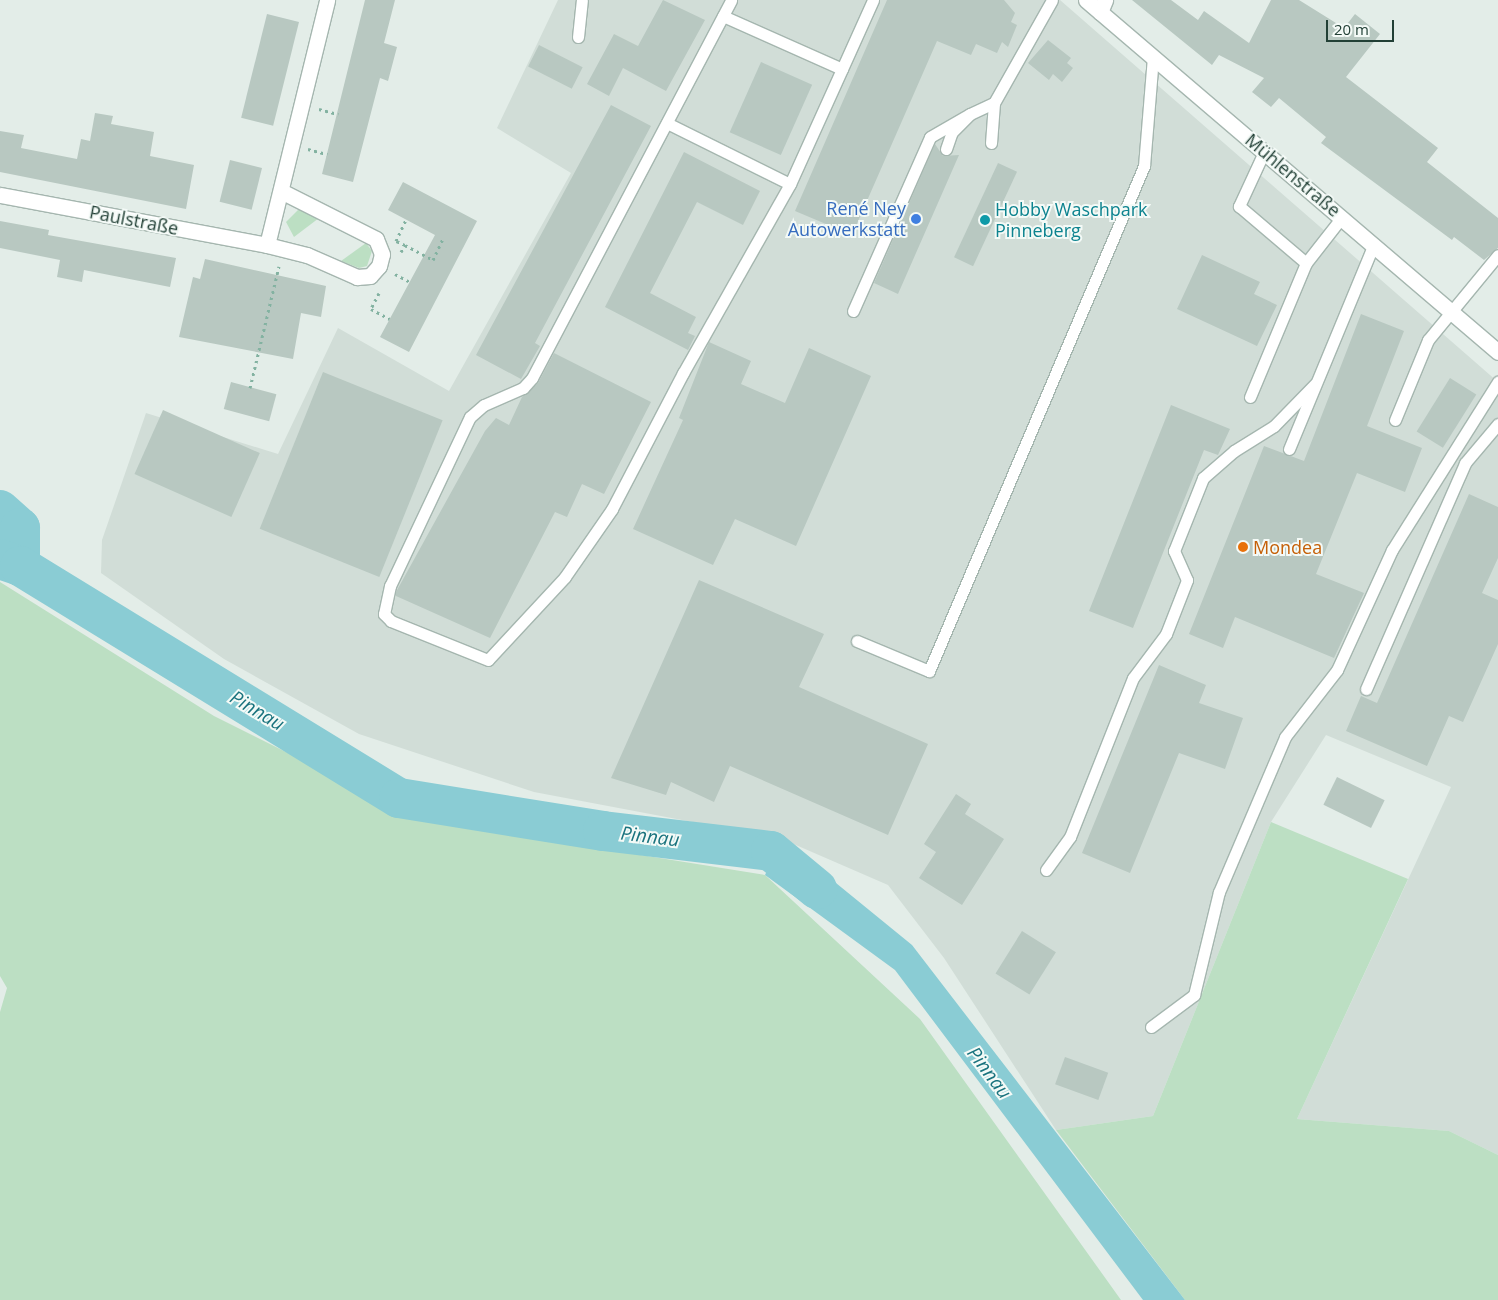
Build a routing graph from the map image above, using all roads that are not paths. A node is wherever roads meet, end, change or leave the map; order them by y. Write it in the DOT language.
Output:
graph roads {
  1 [pos="327,0"];
  2 [pos="582,0"];
  3 [pos="731,0"];
  4 [pos="873,0"];
  5 [pos="1052,0"];
  6 [pos="1086,0"];
  7 [pos="1102,6"];
  8 [pos="723,16"];
  9 [pos="578,37"];
  10 [pos="1153,57"];
  11 [pos="842,69"];
  12 [pos="994,103"];
  13 [pos="970,114"];
  14 [pos="667,123"];
  15 [pos="991,143"];
  16 [pos="946,149"];
  17 [pos="1264,152"];
  18 [pos="790,184"];
  19 [pos="281,191"];
  20 [pos="0,195"];
  21 [pos="1342,217"];
  22 [pos="1374,244"];
  23 [pos="268,245"];
  24 [pos="1498,255"];
  25 [pos="1306,263"];
  26 [pos="853,311"];
  27 [pos="1452,312"];
  28 [pos="1498,352"];
  29 [pos="1498,382"];
  30 [pos="1315,384"];
  31 [pos="1250,397"];
  32 [pos="1395,420"];
  33 [pos="1498,424"];
  34 [pos="1289,450"];
  35 [pos="856,641"];
  36 [pos="1366,689"];
  37 [pos="1046,870"];
  38 [pos="1151,1027"];
  1 -- 19 [label="street"];
  2 -- 9 [label="lane"];
  3 -- 8 [label="lane"];
  4 -- 11 [label="lane"];
  5 -- 12 [label="lane"];
  6 -- 7 [label="street, Mühlenstraße"];
  7 -- 10 [label="street, Mühlenstraße"];
  8 -- 11 [label="lane"];
  8 -- 14 [label="lane"];
  10 -- 17 [label="street, Mühlenstraße"];
  10 -- 35 [label="lane"];
  11 -- 18 [label="lane"];
  12 -- 13 [label="lane"];
  12 -- 15 [label="lane"];
  13 -- 16 [label="lane"];
  13 -- 26 [label="lane"];
  14 -- 18 [label="lane"];
  14 -- 18 [label="lane"];
  17 -- 21 [label="street, Mühlenstraße"];
  17 -- 25 [label="lane"];
  19 -- 23 [label="street"];
  19 -- 23 [label="street, Paulstraße"];
  20 -- 23 [label="street, Paulstraße"];
  21 -- 22 [label="street, Mühlenstraße"];
  21 -- 25 [label="lane"];
  22 -- 27 [label="street, Mühlenstraße"];
  22 -- 30 [label="lane"];
  24 -- 27 [label="lane"];
  25 -- 31 [label="lane"];
  27 -- 28 [label="street, Mühlenstraße"];
  27 -- 32 [label="lane"];
  29 -- 38 [label="lane"];
  30 -- 34 [label="lane"];
  30 -- 37 [label="lane"];
  33 -- 36 [label="lane"];
}
